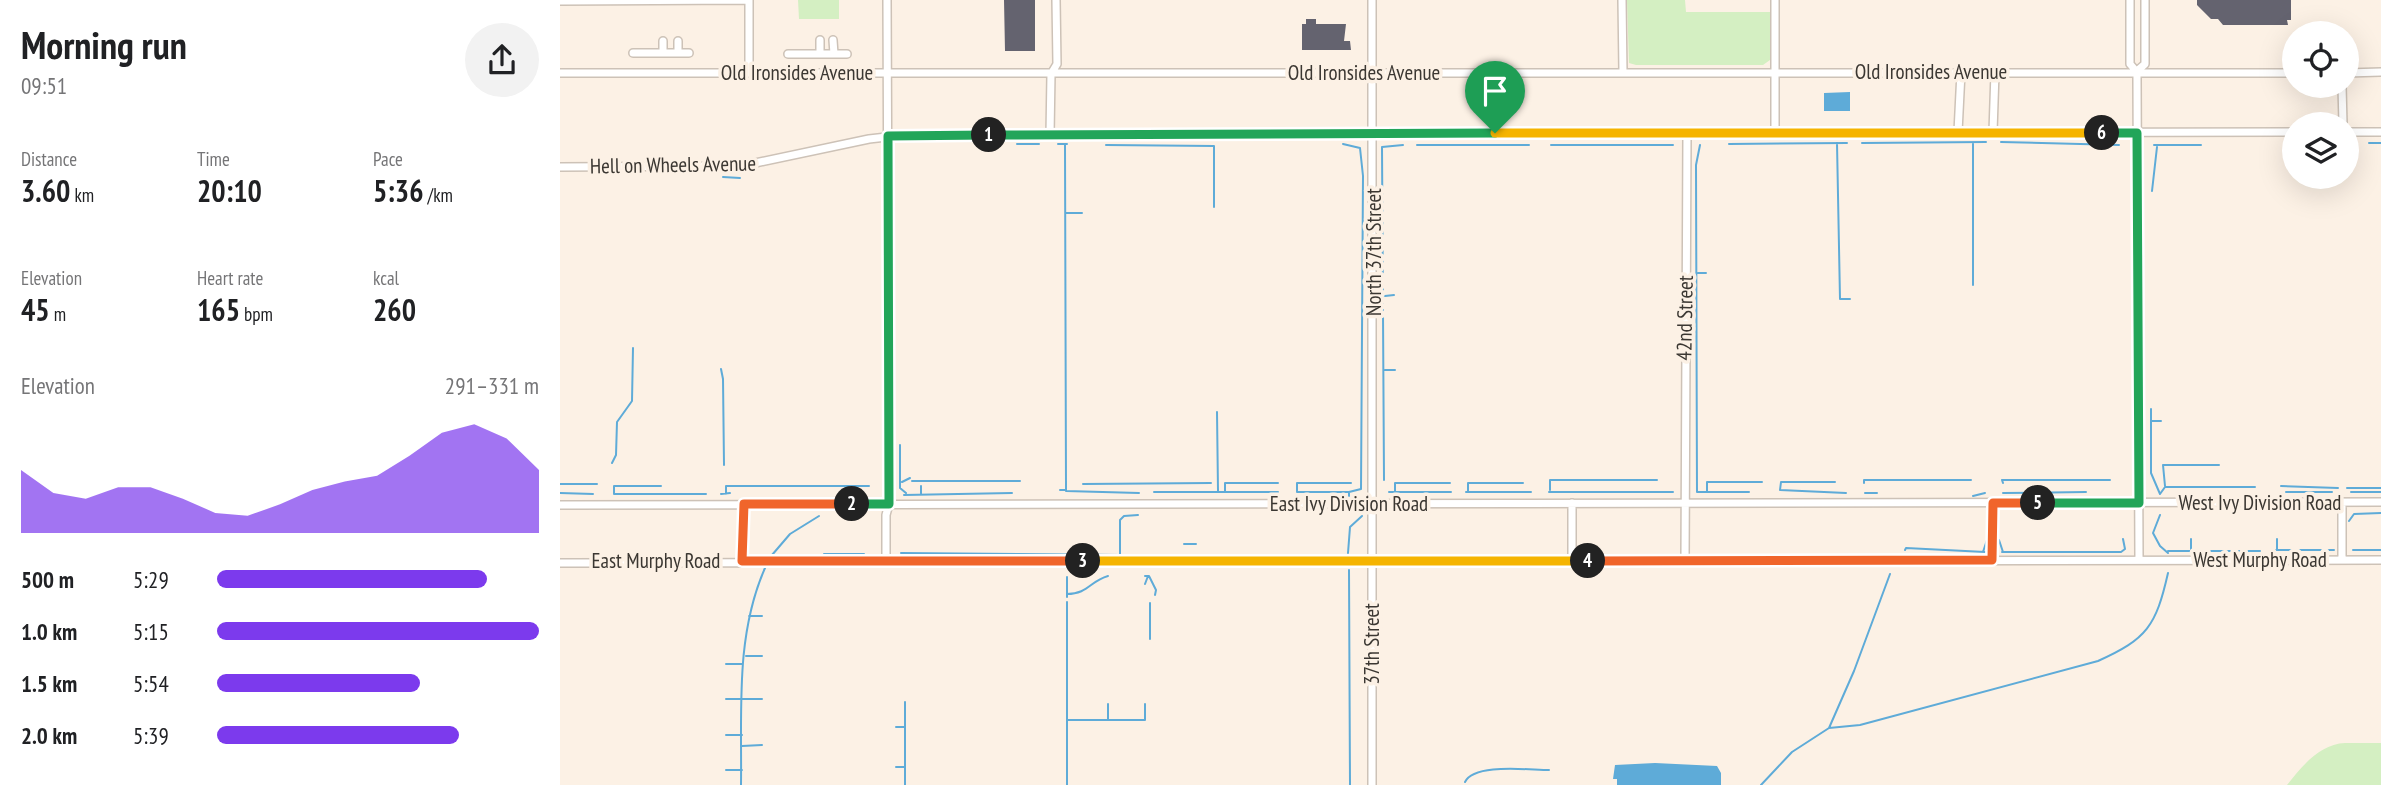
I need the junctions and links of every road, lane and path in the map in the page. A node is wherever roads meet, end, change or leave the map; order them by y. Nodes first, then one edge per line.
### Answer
1 (749, 0) edge
2 (887, 0) edge
3 (1056, 0) edge
4 (1373, 0) edge
5 (1622, 0) edge
6 (1775, 0) edge
7 (2130, 0) edge
8 (2145, 0) edge
9 (560, 1) edge
10 (820, 40) dead end
11 (833, 40) dead end
12 (663, 41) dead end
13 (678, 41) dead end
14 (633, 53) dead end
15 (663, 53) junction
16 (678, 53) junction
17 (689, 53) dead end
18 (788, 54) dead end
19 (820, 54) junction
20 (834, 54) junction
21 (847, 54) dead end
22 (1495, 72) junction
23 (1623, 72) junction
24 (1775, 72) junction
25 (1961, 72) junction
26 (1996, 72) junction
27 (2137, 72) junction
28 (2381, 72) edge
29 (749, 73) junction
30 (888, 73) junction
31 (1373, 73) junction
32 (2282, 73) edge
33 (2359, 73) edge
34 (560, 74) edge
35 (1051, 74) junction
36 (1374, 132) junction
37 (1687, 132) junction
38 (1775, 132) junction
39 (1958, 132) junction
40 (1993, 132) junction
41 (2282, 132) edge
42 (2359, 132) edge
43 (2381, 132) edge
44 (1495, 133) junction
45 (2137, 133) junction
46 (1050, 135) junction
47 (888, 136) junction
48 (560, 167) edge
49 (2342, 502) junction
50 (2381, 502) edge
51 (1372, 503) junction
52 (1572, 503) junction
53 (1685, 503) junction
54 (1993, 503) junction
55 (2139, 503) junction
56 (744, 504) junction
57 (889, 504) junction
58 (560, 505) edge
59 (1992, 560) junction
60 (2139, 560) junction
61 (2342, 560) junction
62 (2381, 560) edge
63 (742, 561) junction
64 (1372, 561) junction
65 (1572, 561) junction
66 (1685, 561) junction
67 (886, 562) junction
68 (560, 563) edge
69 (1372, 785) edge

1 - 9 street
1 - 29 street
2 - 30 street
3 - 35 street
4 - 31 street, North 37th Street
5 - 23 street
6 - 24 street
7 - 27 street
8 - 27 street
10 - 19 street
11 - 20 street
12 - 15 street
13 - 16 street
14 - 15 street
15 - 16 street
16 - 17 street
18 - 19 street
19 - 20 street
20 - 21 street
22 - 23 street, Old Ironsides Avenue
22 - 31 street, Old Ironsides Avenue
22 - 44 street
23 - 24 street, Old Ironsides Avenue
24 - 25 street, Old Ironsides Avenue
24 - 38 street
25 - 26 street, Old Ironsides Avenue
25 - 39 street
26 - 27 street, Old Ironsides Avenue
26 - 40 street
27 - 32 street, Old Ironsides Avenue
27 - 45 street
28 - 33 street
29 - 30 street, Old Ironsides Avenue
29 - 34 street, Old Ironsides Avenue
30 - 35 street, Old Ironsides Avenue
30 - 47 street
31 - 35 street, Old Ironsides Avenue
31 - 36 street, North 37th Street
35 - 46 street
36 - 44 street, Hell on Wheels Avenue
36 - 46 street, Hell on Wheels Avenue
36 - 51 street, North 37th Street
37 - 38 street, Hell on Wheels Avenue
37 - 44 street, Hell on Wheels Avenue
37 - 53 street, 42nd Street
38 - 39 street, Hell on Wheels Avenue
39 - 40 street, Hell on Wheels Avenue
40 - 45 street, Hell on Wheels Avenue
41 - 45 street, Hell on Wheels Avenue
42 - 43 street
45 - 55 street
46 - 47 street, Hell on Wheels Avenue
47 - 48 street, Hell on Wheels Avenue
47 - 57 street
49 - 50 street, West Ivy Division Road
49 - 55 street, West Ivy Division Road
49 - 61 street
51 - 52 street, East Ivy Division Road
51 - 57 street, East Ivy Division Road
51 - 64 street, 37th Street
52 - 53 street, East Ivy Division Road
52 - 65 street
53 - 54 street, East Ivy Division Road
53 - 66 street, 42nd Street
54 - 55 street, East Ivy Division Road
54 - 59 street
55 - 60 street
56 - 57 street, East Ivy Division Road
56 - 58 street, East Ivy Division Road
56 - 63 street
57 - 67 street
59 - 60 street, East Murphy Road
59 - 66 street, East Murphy Road
60 - 61 street, West Murphy Road
61 - 62 street, West Murphy Road
63 - 67 street, East Murphy Road
63 - 68 street, East Murphy Road
64 - 65 street, East Murphy Road
64 - 67 street, East Murphy Road
64 - 69 street, 37th Street
65 - 66 street, East Murphy Road

